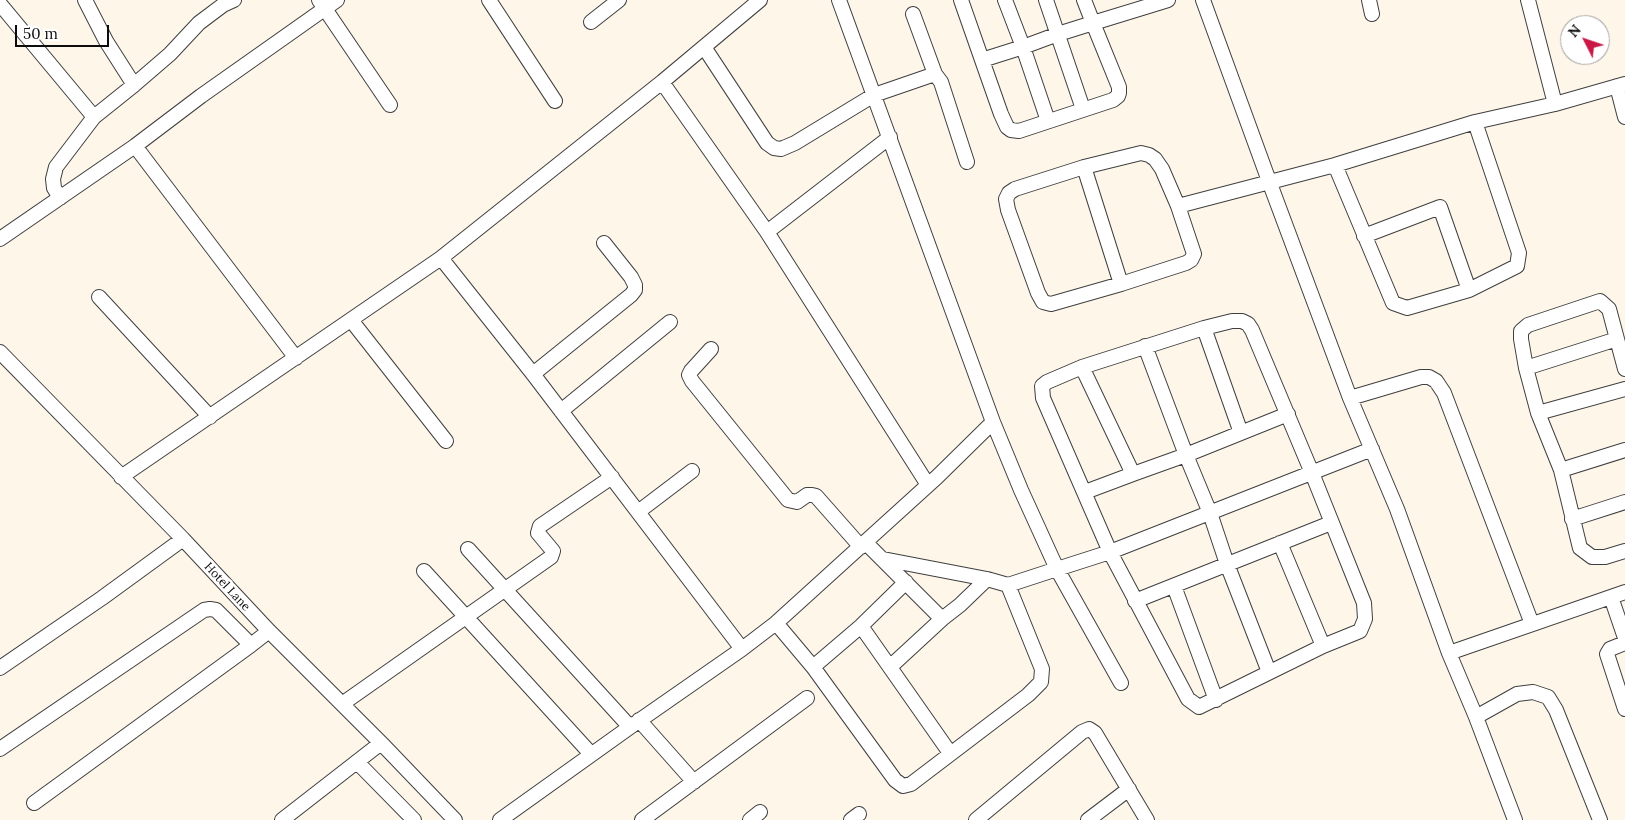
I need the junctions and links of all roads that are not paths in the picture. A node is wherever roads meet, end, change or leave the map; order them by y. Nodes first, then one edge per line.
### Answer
1 (86, 0) edge
2 (234, 0) edge
3 (488, 0) edge
4 (619, 0) edge
5 (760, 0) edge
6 (839, 0) edge
7 (961, 0) edge
8 (1005, 0) edge
9 (1046, 0) edge
10 (1084, 0) edge
11 (1168, 0) edge
12 (1203, 0) edge
13 (1528, 0) edge
14 (330, 2) edge
15 (0, 4) edge
16 (913, 14) dead end
17 (590, 22) dead end
18 (1093, 23) junction
19 (1058, 34) junction
20 (704, 47) junction
21 (1023, 47) junction
22 (982, 60) junction
23 (935, 74) junction
24 (662, 82) junction
25 (134, 85) junction
26 (1621, 85) edge
27 (874, 95) junction
28 (555, 101) dead end
29 (1555, 104) junction
30 (390, 106) dead end
31 (1083, 109) junction
32 (94, 117) junction
33 (1625, 117) edge
34 (1048, 121) junction
35 (1475, 122) junction
36 (890, 137) junction
37 (135, 146) junction
38 (967, 162) dead end
39 (1335, 165) junction
40 (1084, 168) junction
41 (1268, 181) junction
42 (60, 198) junction
43 (1178, 206) junction
44 (767, 232) junction
45 (1364, 236) junction
46 (0, 239) edge
47 (604, 243) dead end
48 (441, 258) junction
49 (1121, 284) junction
50 (1469, 290) junction
51 (99, 297) dead end
52 (351, 320) junction
53 (670, 322) dead end
54 (1204, 328) junction
55 (1617, 339) junction
56 (1145, 346) junction
57 (711, 349) dead end
58 (0, 352) edge
59 (296, 358) junction
60 (1082, 367) junction
61 (1526, 368) junction
62 (1625, 369) edge
63 (534, 374) junction
64 (1625, 389) edge
65 (1350, 398) junction
66 (561, 411) junction
67 (1538, 413) junction
68 (1288, 414) junction
69 (210, 417) junction
70 (992, 422) junction
71 (1241, 433) junction
72 (446, 441) dead end
73 (1372, 449) junction
74 (1625, 450) edge
75 (1186, 455) junction
76 (1561, 470) junction
77 (692, 471) dead end
78 (1312, 473) junction
79 (1133, 474) junction
80 (121, 477) junction
81 (612, 477) junction
82 (928, 485) junction
83 (1085, 492) junction
84 (1625, 502) edge
85 (638, 512) junction
86 (1210, 513) junction
87 (1572, 519) junction
88 (1331, 523) junction
89 (1280, 543) junction
90 (863, 545) junction
91 (173, 546) junction
92 (468, 549) dead end
93 (1110, 552) junction
94 (1624, 553) edge
95 (883, 559) junction
96 (1227, 564) junction
97 (1057, 569) junction
98 (424, 572) dead end
99 (986, 579) junction
100 (906, 582) junction
101 (1008, 585) junction
102 (1174, 586) junction
103 (504, 590) junction
104 (1625, 592) edge
105 (1611, 597) junction
106 (1135, 601) junction
107 (466, 618) junction
108 (942, 619) junction
109 (776, 623) junction
110 (1532, 624) junction
111 (861, 626) junction
112 (260, 638) junction
113 (1625, 638) edge
114 (1625, 643) edge
115 (1323, 646) junction
116 (742, 650) junction
117 (1449, 653) junction
118 (813, 667) junction
119 (890, 667) junction
120 (0, 668) edge
121 (1269, 672) junction
122 (1121, 682) dead end
123 (807, 698) dead end
124 (1216, 700) junction
125 (342, 704) junction
126 (1625, 709) edge
127 (1476, 717) junction
128 (635, 723) junction
129 (0, 749) edge
130 (369, 752) junction
131 (950, 753) junction
132 (591, 754) junction
133 (694, 782) junction
134 (1129, 789) junction
135 (34, 803) dead end
136 (282, 820) edge
137 (414, 820) edge
138 (455, 820) edge
139 (500, 820) edge
140 (642, 820) edge
141 (976, 820) edge
142 (1088, 820) edge
143 (1148, 820) edge
144 (1515, 820) edge
145 (1600, 820) edge

1 - 25 street
2 - 25 street
3 - 28 street
4 - 17 street
5 - 20 street
6 - 27 street
7 - 22 street
8 - 21 street
9 - 19 street
10 - 18 street
11 - 18 street
12 - 41 street
13 - 29 street
14 - 30 street
14 - 37 street
15 - 32 street
16 - 23 street
18 - 19 street
18 - 31 street
19 - 21 street
19 - 31 street
20 - 24 street
20 - 27 street
21 - 22 street
21 - 34 street
22 - 34 street
23 - 27 street
23 - 38 street
24 - 44 street
24 - 48 street
25 - 32 street
26 - 29 street
26 - 33 street
27 - 36 street
29 - 35 street
31 - 34 street
32 - 42 street
35 - 39 street
35 - 50 street
36 - 44 street
36 - 70 street
37 - 42 street
37 - 59 street
39 - 41 street
39 - 45 street
40 - 43 street
40 - 49 street
40 - 49 street
41 - 43 street
41 - 65 street
42 - 46 street
43 - 49 street
44 - 82 street
45 - 50 street
45 - 50 street
47 - 63 street
48 - 52 street
48 - 63 street
51 - 69 street
52 - 59 street
52 - 72 street
53 - 66 street
54 - 56 street
54 - 68 street
54 - 71 street
55 - 61 street
55 - 61 street
55 - 62 street
56 - 60 street
56 - 75 street
57 - 90 street
58 - 80 street, Hotel Lane
59 - 69 street
60 - 79 street
60 - 83 street
61 - 67 street
63 - 66 street
64 - 67 street
65 - 73 street
65 - 110 street
66 - 81 street
67 - 76 street
68 - 71 street
68 - 78 street
69 - 80 street
70 - 82 street
70 - 97 street
71 - 75 street
73 - 78 street
73 - 117 street
74 - 76 street
75 - 79 street
75 - 86 street
76 - 87 street
77 - 85 street
78 - 86 street
78 - 88 street
79 - 83 street
80 - 91 street, Hotel Lane
81 - 85 street
81 - 103 street
82 - 90 street
83 - 93 street
84 - 87 street
85 - 116 street
86 - 93 street
86 - 96 street
87 - 94 street
88 - 89 street
88 - 115 street
89 - 96 street
89 - 115 street
90 - 95 street
90 - 109 street
91 - 112 street, Hotel Lane
91 - 120 street
92 - 103 street
93 - 97 street
93 - 106 street
95 - 99 street
95 - 100 street
96 - 102 street
96 - 121 street
97 - 101 street
97 - 122 street
98 - 107 street
99 - 101 street
99 - 108 street
100 - 108 street
100 - 111 street
101 - 131 street
102 - 106 street
102 - 124 street
103 - 107 street
103 - 128 street
104 - 105 street
105 - 110 street
105 - 113 street
106 - 124 street
107 - 125 street
107 - 132 street
108 - 119 street
109 - 116 street
109 - 118 street
110 - 117 street
111 - 118 street
111 - 119 street
112 - 125 street, Hotel Lane
112 - 129 street
112 - 135 street
114 - 126 street
115 - 121 street
116 - 128 street
117 - 127 street
118 - 131 street
119 - 131 street
121 - 124 street
123 - 133 street
125 - 130 street, Hotel Lane
127 - 144 street
127 - 145 street
128 - 132 street
128 - 133 street
130 - 136 street
130 - 137 street
130 - 138 street, Hotel Lane
132 - 139 street
133 - 140 street
134 - 141 street
134 - 142 street
134 - 143 street

